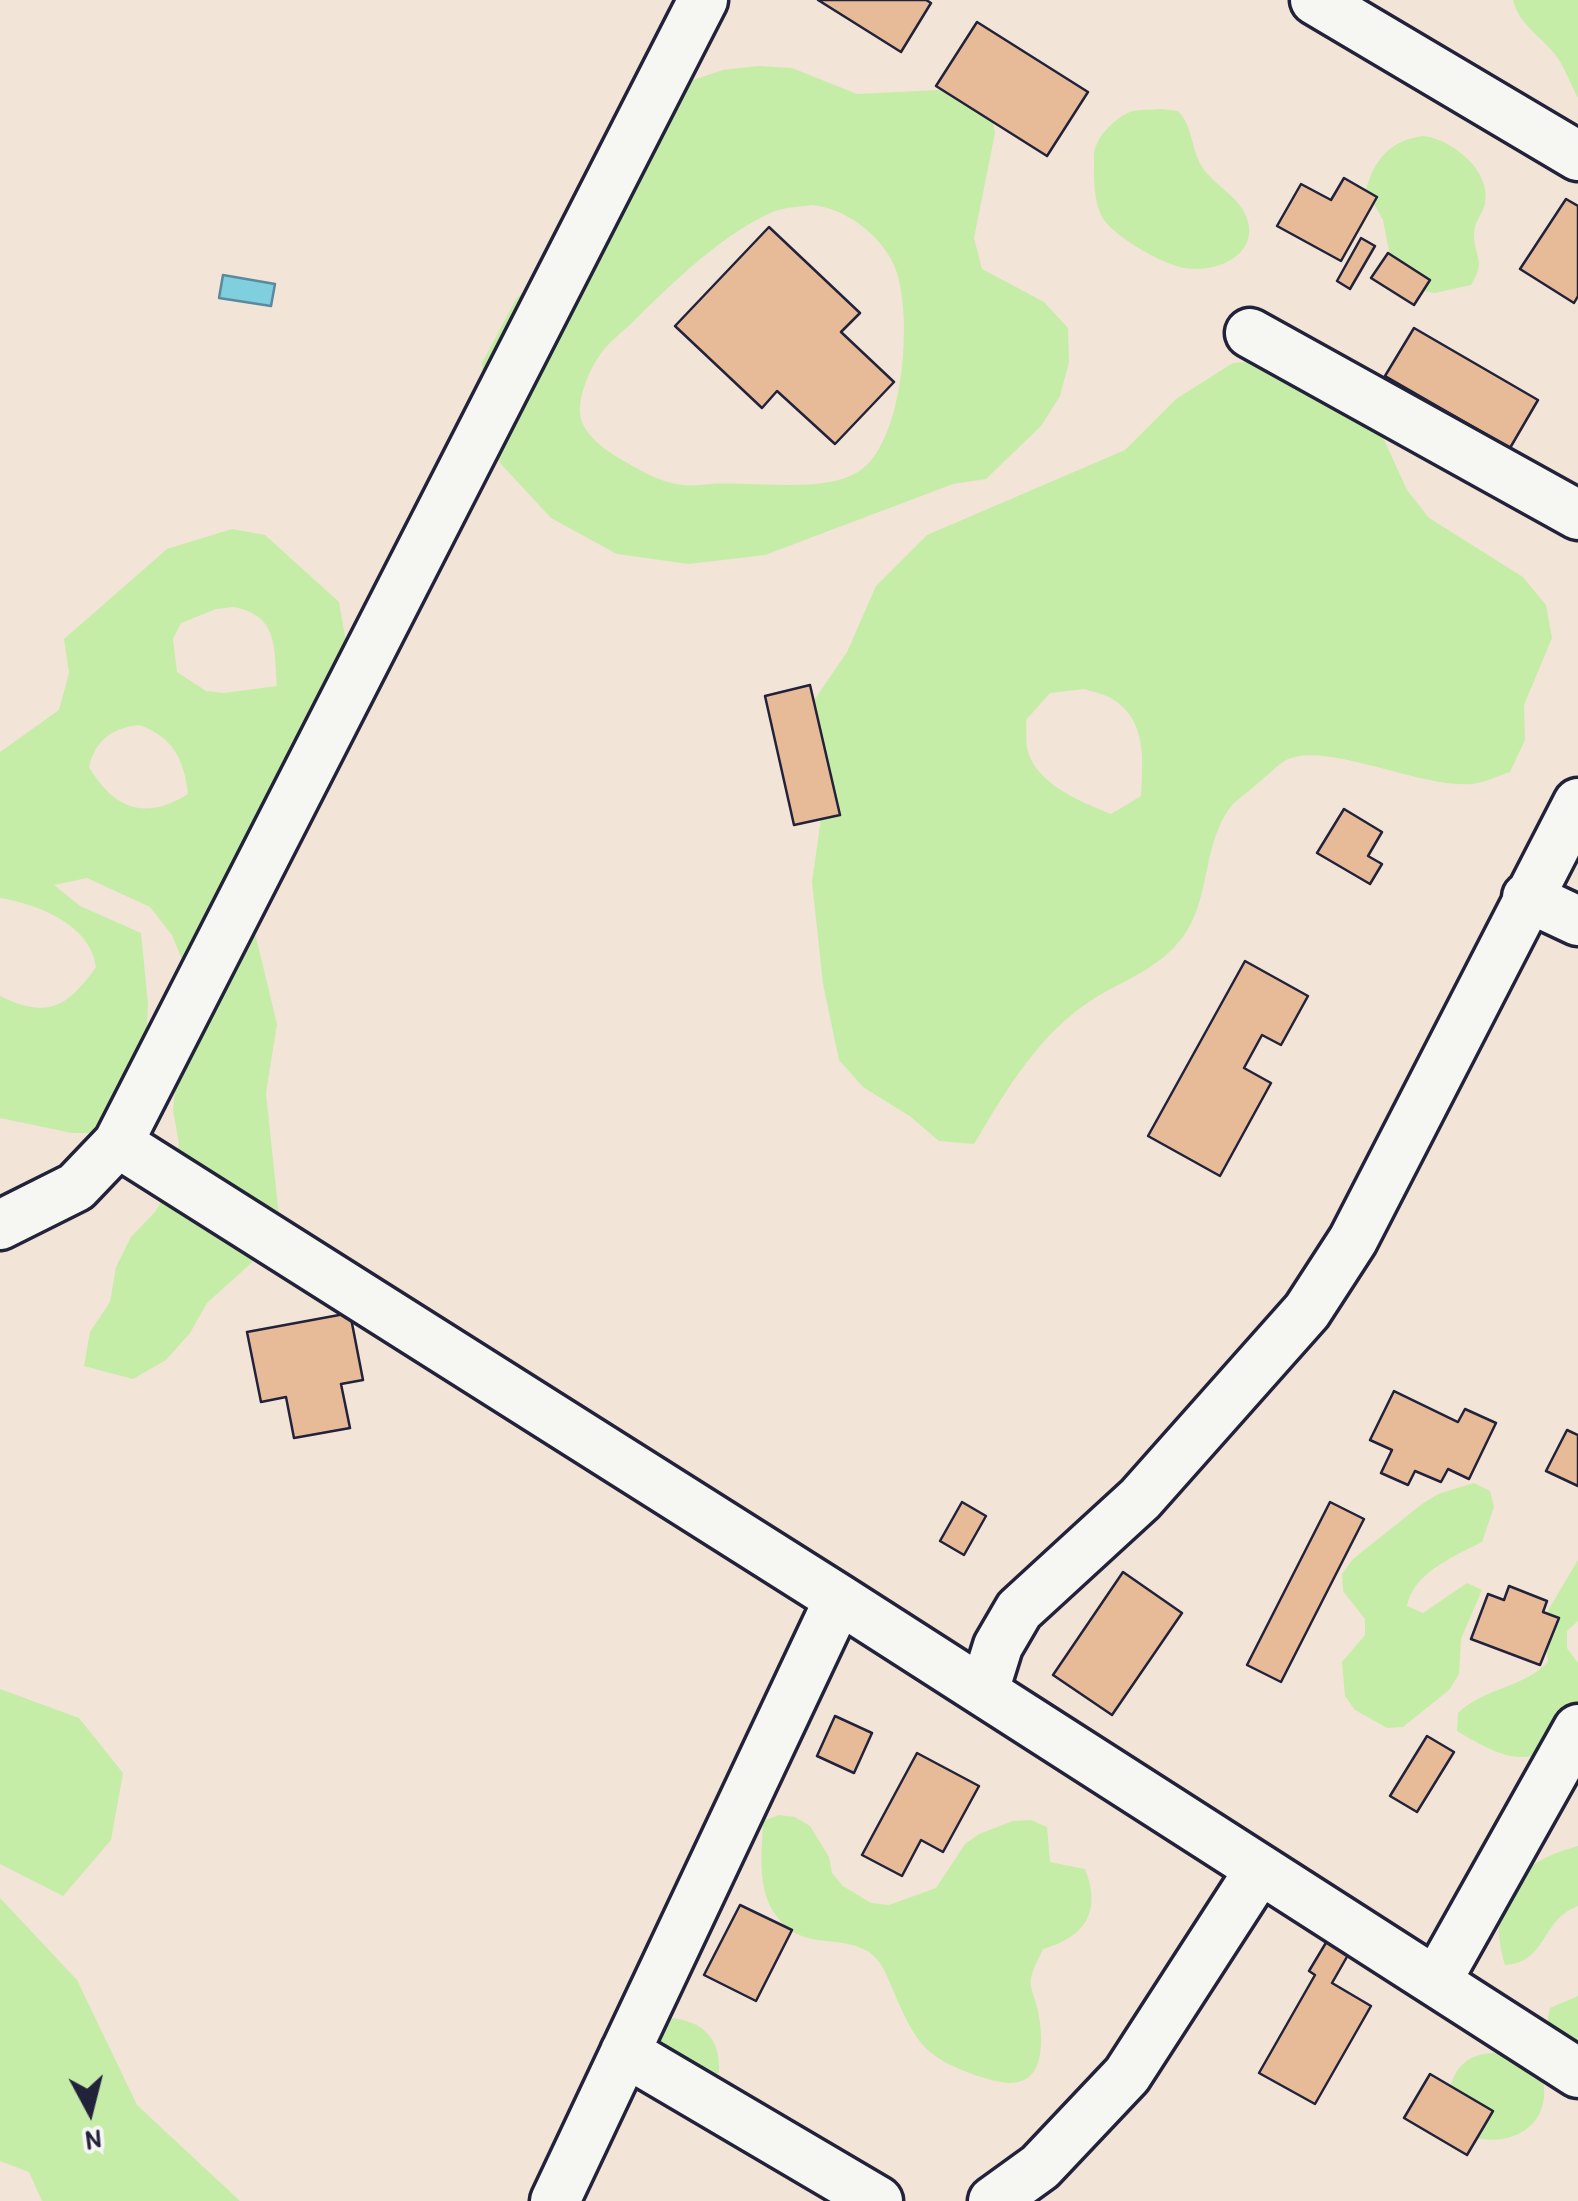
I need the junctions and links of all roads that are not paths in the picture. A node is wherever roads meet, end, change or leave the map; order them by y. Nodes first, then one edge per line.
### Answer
1 (703, 0) edge
2 (1315, 0) edge
3 (1578, 156) edge
4 (1250, 333) dead end
5 (1578, 515) edge
6 (1578, 803) edge
7 (1527, 897) junction
8 (1578, 921) edge
9 (118, 1143) junction
10 (0, 1225) edge
11 (839, 1599) junction
12 (984, 1692) junction
13 (1578, 1729) edge
14 (1260, 1869) junction
15 (1436, 1982) junction
16 (625, 2052) junction
17 (1578, 2073) edge
18 (555, 2201) edge
19 (878, 2201) edge
20 (993, 2201) edge

1 - 9 street
2 - 3 street
4 - 5 street
6 - 7 street
7 - 8 street
7 - 12 street
9 - 10 street
9 - 11 street
11 - 12 street
11 - 16 street
12 - 14 street
13 - 15 street
14 - 15 street
14 - 20 street
15 - 17 street
16 - 18 street
16 - 19 street

